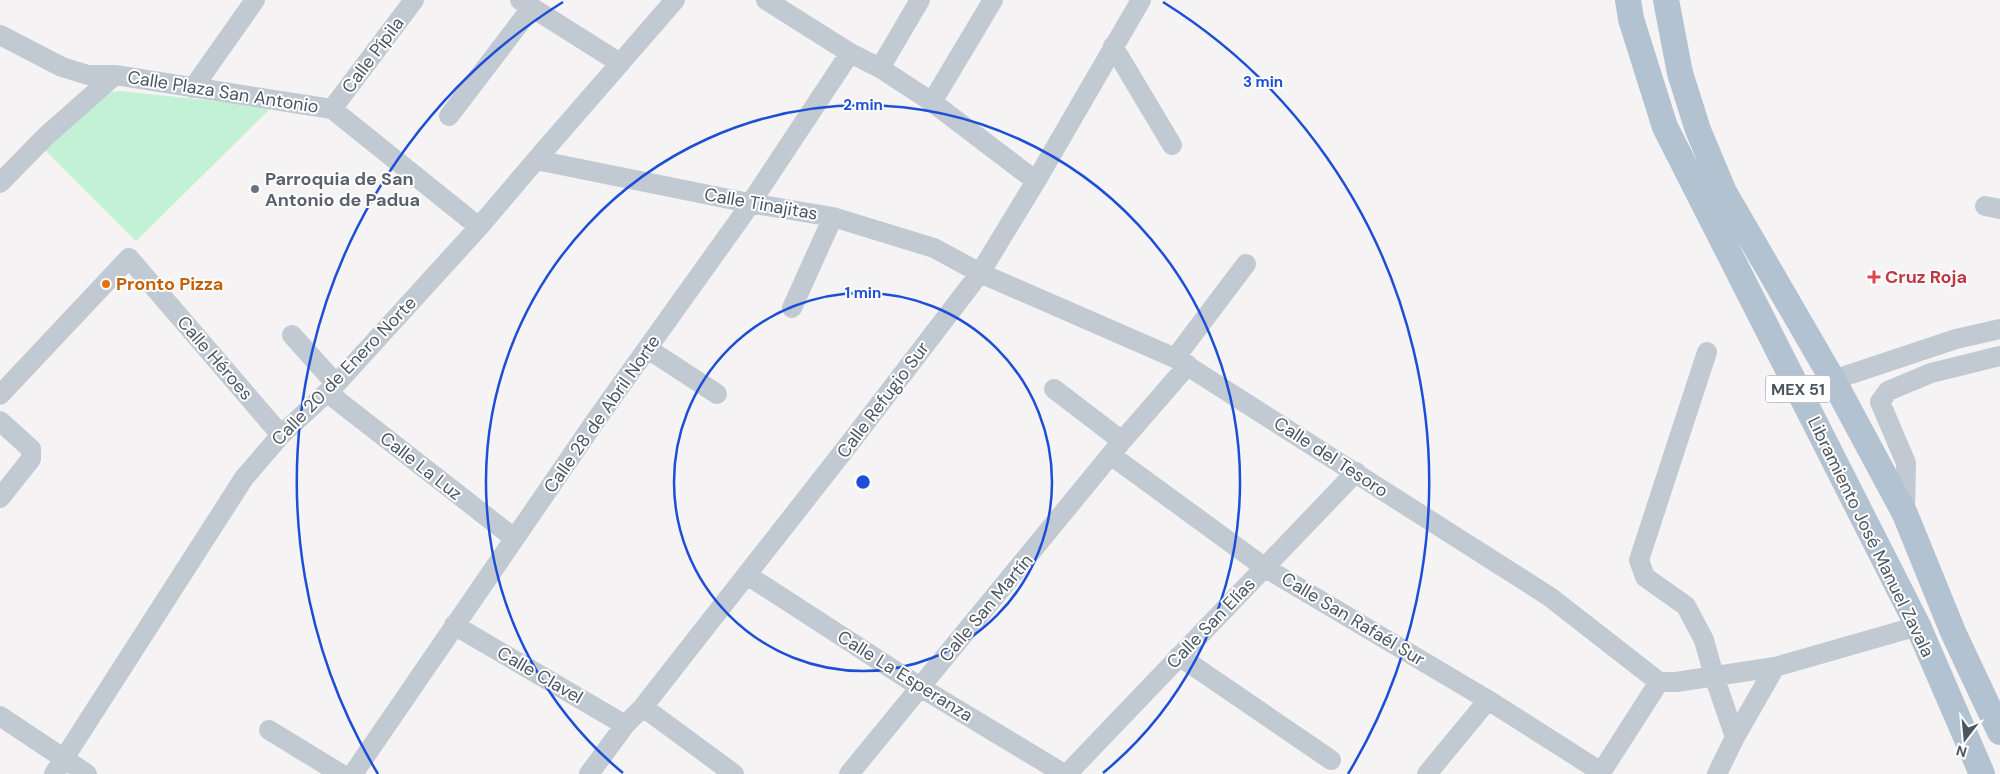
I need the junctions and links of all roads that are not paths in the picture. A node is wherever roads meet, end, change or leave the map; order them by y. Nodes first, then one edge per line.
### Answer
1 (255, 0) edge
2 (414, 0) edge
3 (675, 0) edge
4 (766, 0) edge
5 (920, 0) edge
6 (993, 0) edge
7 (1141, 0) edge
8 (1628, 0) edge
9 (1666, 0) edge
10 (526, 4) edge
11 (0, 35) edge
12 (1113, 46) junction
13 (850, 53) junction
14 (620, 63) junction
15 (880, 68) junction
16 (115, 75) junction
17 (193, 88) junction
18 (932, 102) junction
19 (332, 109) junction
20 (449, 116) dead end
21 (1172, 145) dead end
22 (536, 160) junction
23 (1036, 181) junction
24 (0, 183) edge
25 (749, 203) junction
26 (834, 217) junction
27 (479, 227) junction
28 (1246, 264) dead end
29 (980, 273) junction
30 (792, 308) dead end
31 (2000, 329) edge
32 (292, 335) dead end
33 (648, 349) junction
34 (1707, 352) dead end
35 (2000, 356) edge
36 (1182, 362) junction
37 (1832, 380) junction
38 (332, 388) junction
39 (1054, 389) dead end
40 (717, 394) dead end
41 (0, 395) edge
42 (0, 421) edge
43 (281, 435) junction
44 (1117, 449) junction
45 (1356, 472) junction
46 (0, 498) edge
47 (1905, 514) junction
48 (514, 538) junction
49 (1264, 567) junction
50 (747, 575) junction
51 (454, 625) junction
52 (1918, 626) junction
53 (1179, 656) junction
54 (1775, 667) junction
55 (1714, 676) junction
56 (1668, 682) junction
57 (920, 687) junction
58 (1488, 700) junction
59 (643, 706) junction
60 (0, 716) edge
61 (625, 725) junction
62 (269, 730) dead end
63 (2000, 732) edge
64 (1735, 737) junction
65 (1331, 760) dead end
66 (59, 767) edge
67 (1604, 771) edge
68 (88, 774) edge
69 (341, 774) edge
70 (353, 774) edge
71 (589, 774) edge
72 (734, 774) edge
73 (850, 774) edge
74 (1066, 774) edge
75 (1427, 774) edge
76 (1718, 774) edge
77 (1982, 774) edge

1 - 17 street
2 - 19 street, Calle Pípila
3 - 14 street, Calle 20 de Enero Norte
4 - 13 street
5 - 15 street
6 - 18 street
7 - 12 street, Calle Refugio Sur
8 - 52 main road, Libramiento José Manuel Zavala / MEX 51
9 - 37 main road, Libramiento José Manuel Zavala / MEX 51
10 - 14 street
10 - 20 street
11 - 16 street, Calle Plaza San Antonio
12 - 21 street
12 - 23 street, Calle Refugio Sur
13 - 15 street
13 - 25 street, Calle 28 de Abril Norte
14 - 22 street, Calle 20 de Enero Norte
15 - 18 street
16 - 17 street, Calle Plaza San Antonio
16 - 24 street
17 - 19 street, Calle Plaza San Antonio
18 - 23 street
19 - 27 street
22 - 25 street, Calle Tinajitas
22 - 27 street, Calle 20 de Enero Norte
23 - 29 street, Calle Refugio Sur
25 - 26 street, Calle Tinajitas
25 - 33 street, Calle 28 de Abril Norte
26 - 29 street, Calle Tinajitas
26 - 30 street
27 - 38 street, Calle 20 de Enero Norte
28 - 36 street, Calle San Martín
29 - 36 street, Calle del Tesoro
29 - 50 street, Calle Refugio Sur
31 - 37 street
32 - 38 street, Calle La Luz
33 - 40 street
33 - 48 street, Calle 28 de Abril Norte
34 - 55 street
35 - 47 street
36 - 44 street, Calle San Martín
36 - 45 street, Calle del Tesoro
37 - 47 main road, Libramiento José Manuel Zavala / MEX 51
38 - 43 street, Calle 20 de Enero Norte
38 - 48 street, Calle La Luz
39 - 44 street
41 - 43 street, Calle Héroes
42 - 46 street
43 - 66 street, Calle 20 de Enero Norte
44 - 49 street, Calle San Rafaél Sur
44 - 57 street, Calle San Martín
45 - 49 street, Calle San Elías
45 - 56 street, Calle del Tesoro
47 - 63 main road, Libramiento José Manuel Zavala / MEX 51
48 - 51 street, Calle 28 de Abril Norte
49 - 53 street, Calle San Elías
49 - 58 street, Calle San Rafaél Sur
50 - 57 street, Calle La Esperanza
50 - 59 street, Calle Refugio Sur
51 - 61 street, Calle Clavel
51 - 70 street, Calle 28 de Abril Norte
52 - 54 street
52 - 77 main road, Libramiento José Manuel Zavala / MEX 51
53 - 65 street
53 - 74 street, Calle San Elías
54 - 55 street
54 - 64 street
55 - 56 street
55 - 64 street
56 - 67 street
57 - 73 street, Calle San Martín
57 - 74 street, Calle La Esperanza
58 - 67 street, Calle San Rafaél Sur
58 - 75 street
59 - 61 street, Calle Refugio Sur
59 - 72 street
60 - 66 street
61 - 71 street, Calle Refugio Sur
62 - 69 street
64 - 76 street
66 - 68 street

